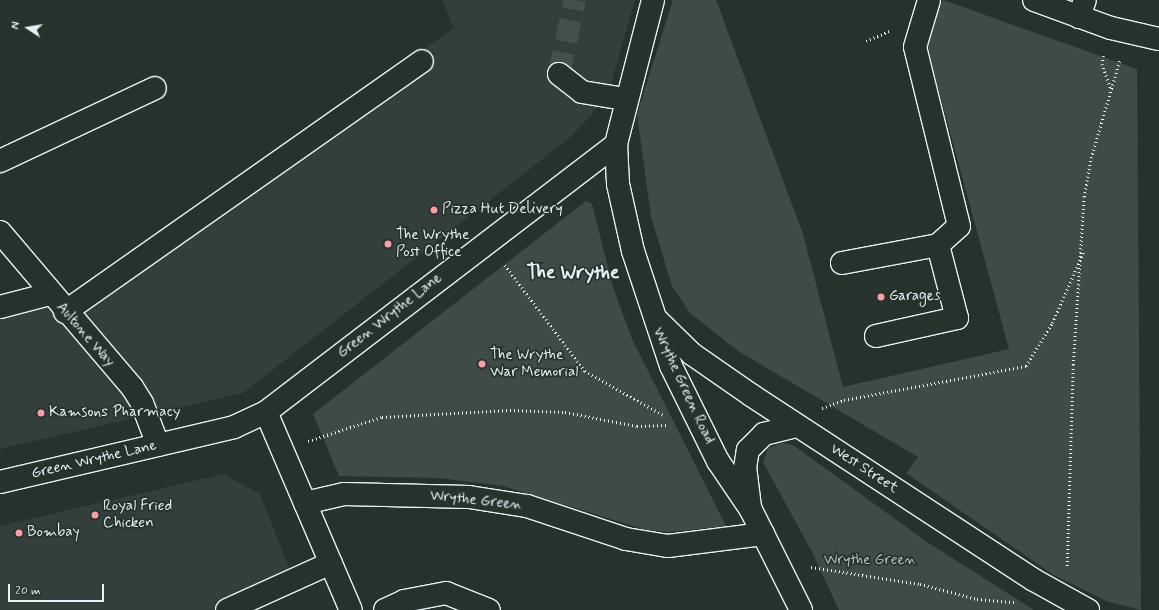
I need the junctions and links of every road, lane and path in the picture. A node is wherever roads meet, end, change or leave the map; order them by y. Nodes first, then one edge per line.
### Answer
1 (653, 0) edge
2 (929, 0) edge
3 (1034, 0) edge
4 (1082, 9) edge
5 (1159, 39) edge
6 (1105, 50) dead end
7 (1120, 56) dead end
8 (422, 61) dead end
9 (559, 74) dead end
10 (155, 88) dead end
11 (1111, 89) junction
12 (625, 99) junction
13 (616, 144) junction
14 (0, 161) edge
15 (0, 232) edge
16 (486, 240) junction
17 (938, 246) junction
18 (1083, 253) junction
19 (842, 263) dead end
20 (50, 294) junction
21 (0, 307) edge
22 (65, 312) junction
23 (651, 313) junction
24 (876, 336) dead end
25 (816, 410) dead end
26 (266, 412) junction
27 (797, 426) junction
28 (319, 436) dead end
29 (158, 445) junction
30 (0, 482) edge
31 (305, 503) junction
32 (751, 510) junction
33 (763, 534) junction
34 (331, 563) junction
35 (779, 566) junction
36 (1066, 599) junction
37 (1021, 602) dead end
38 (227, 610) edge
39 (351, 610) edge
40 (385, 610) edge
41 (489, 610) edge
42 (801, 610) edge
43 (1088, 610) edge

1 - 12 street
2 - 17 street
3 - 4 street
4 - 5 street
6 - 11 path
7 - 11 path
8 - 22 street
9 - 12 street
10 - 14 street
11 - 18 path
12 - 13 street
13 - 16 street, Green Wrythe Lane
13 - 23 street, Wrythe Green Road
15 - 20 street, Aultone Way
16 - 26 street, Green Wrythe Lane
16 - 28 path
17 - 19 street
17 - 24 street
18 - 25 path
18 - 36 path
20 - 21 street
20 - 22 street, Aultone Way
22 - 29 street, Aultone Way
23 - 27 street, West Street
23 - 32 street, Wrythe Green Road
26 - 29 street, Green Wrythe Lane
26 - 31 street
27 - 32 street
27 - 36 street, West Street
29 - 30 street, Green Wrythe Lane
31 - 33 street, Wrythe Green
31 - 34 street
32 - 33 street, Wrythe Green Road
33 - 35 street, Wrythe Green Road
34 - 38 street
34 - 39 street
35 - 37 path
35 - 42 street, Wrythe Green Road
36 - 43 street, West Street
40 - 41 street

